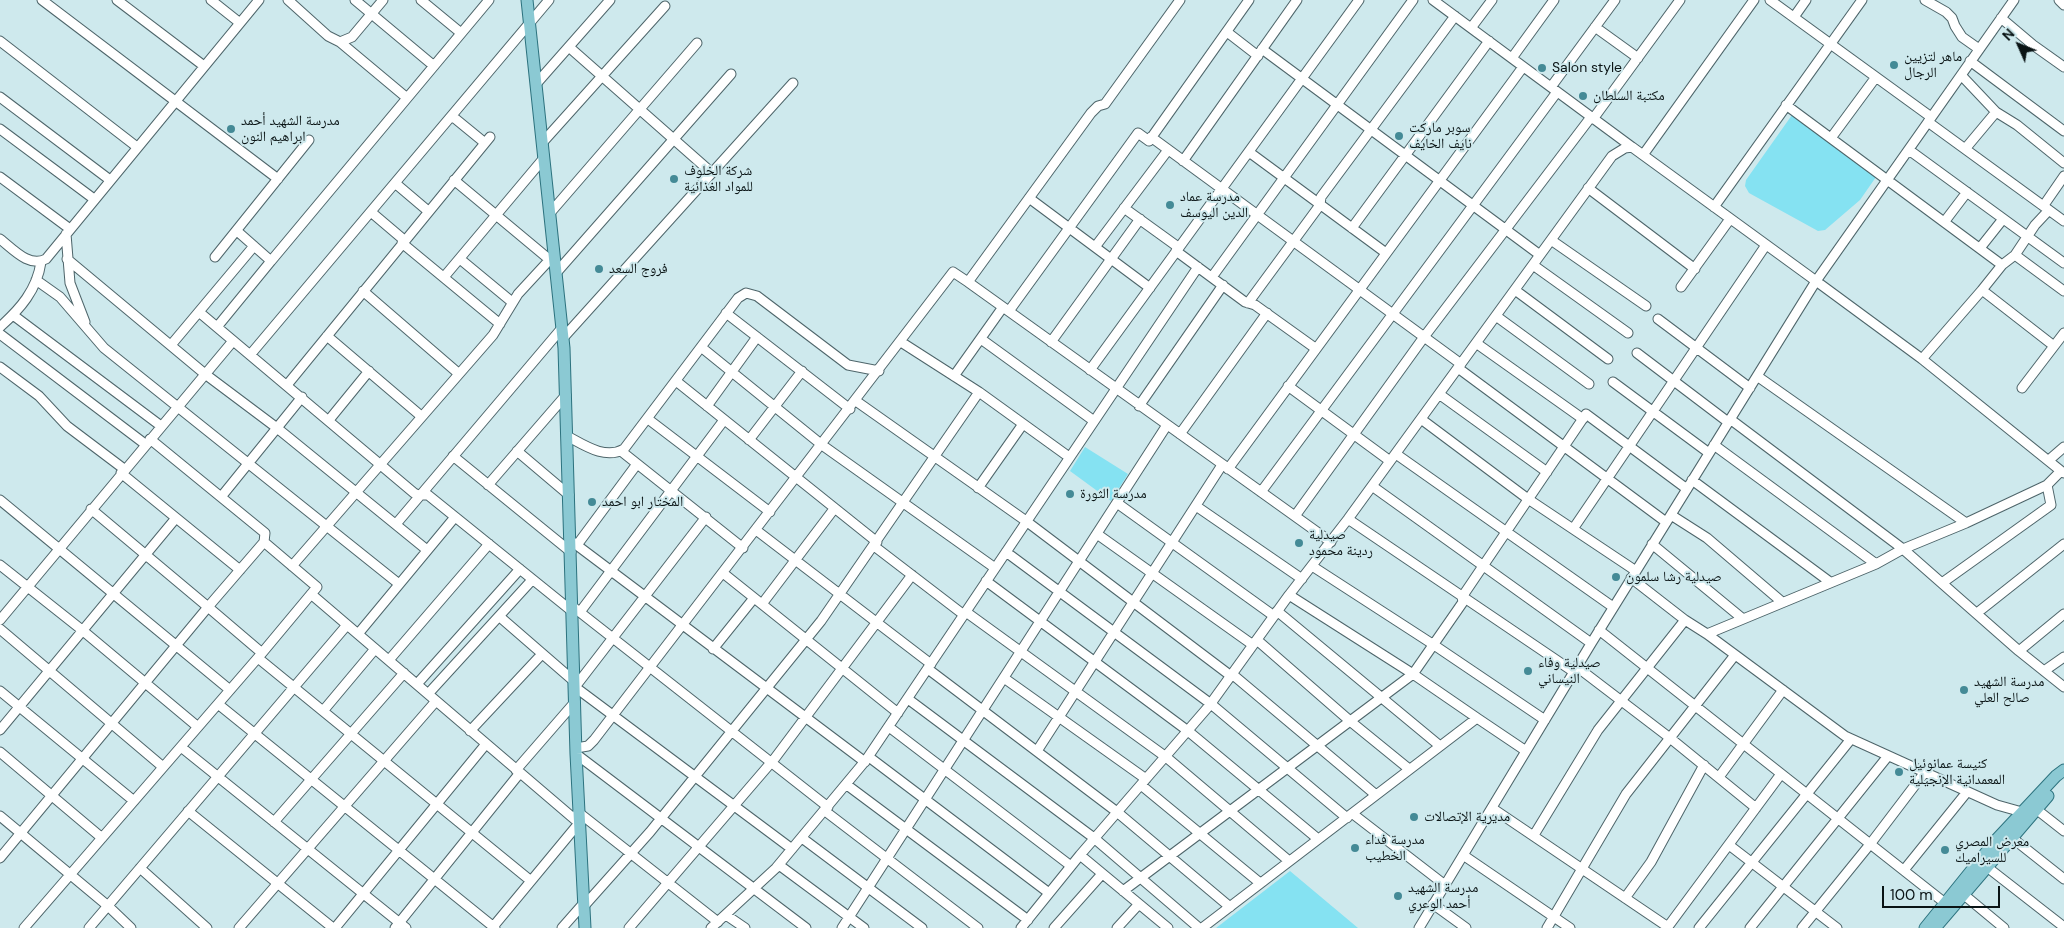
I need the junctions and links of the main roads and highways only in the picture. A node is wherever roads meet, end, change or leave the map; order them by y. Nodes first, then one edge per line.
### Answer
1 (528, 0) edge
2 (2064, 770) edge
3 (2064, 778) edge
4 (586, 928) edge
5 (1925, 928) edge
6 (1935, 928) edge

1 - 4 main road
2 - 5 main road
3 - 6 main road

